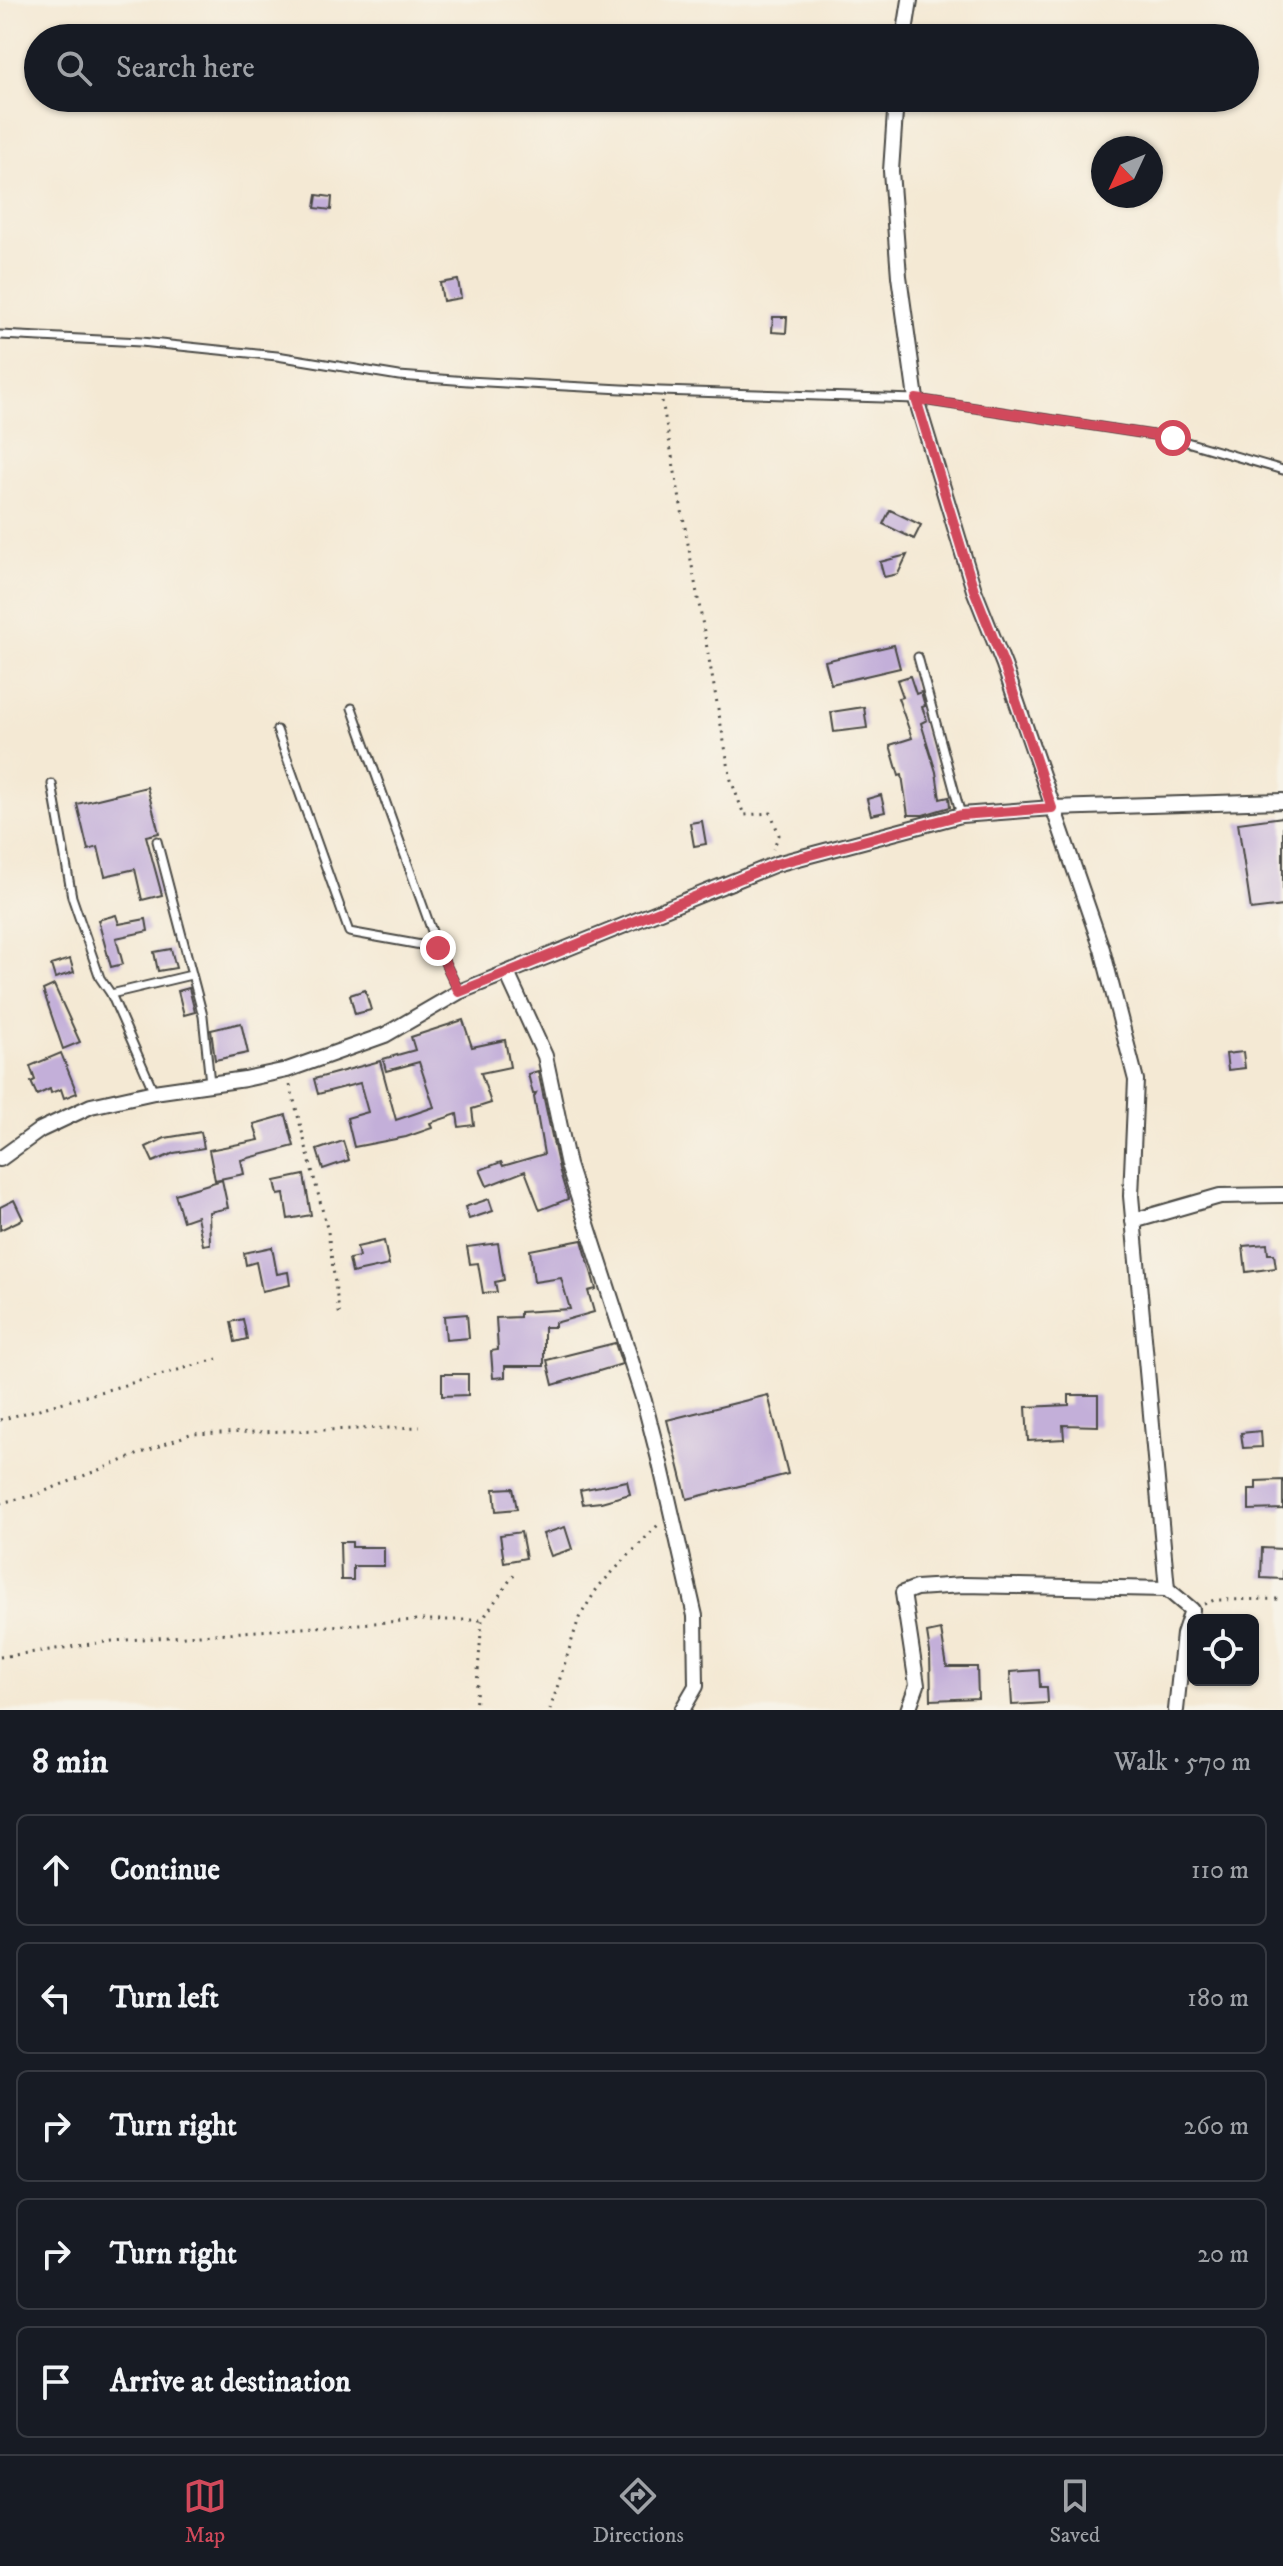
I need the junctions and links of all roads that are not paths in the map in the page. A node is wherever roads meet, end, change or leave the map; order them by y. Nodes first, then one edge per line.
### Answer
1 (910, 0) edge
2 (906, 24) edge
3 (895, 112) edge
4 (0, 335) edge
5 (916, 399) junction
6 (1283, 470) edge
7 (918, 657) dead end
8 (352, 708) dead end
9 (277, 730) dead end
10 (52, 784) dead end
11 (1283, 801) edge
12 (1052, 808) junction
13 (961, 815) junction
14 (157, 841) dead end
15 (438, 948) junction
16 (507, 973) junction
17 (191, 975) junction
18 (459, 992) junction
19 (111, 994) junction
20 (210, 1083) junction
21 (154, 1092) junction
22 (0, 1159) edge
23 (1283, 1195) edge
24 (1133, 1221) junction
25 (1167, 1589) junction
26 (682, 1710) edge
27 (908, 1710) edge
28 (1176, 1710) edge

1 - 2 street
3 - 5 street
4 - 5 lane
5 - 6 lane
5 - 12 street
7 - 13 lane
8 - 15 lane
9 - 15 lane
10 - 19 lane
11 - 12 street
12 - 13 street
12 - 24 street
13 - 16 street
14 - 17 lane
15 - 18 lane
16 - 18 street
16 - 26 street
17 - 19 lane
17 - 20 lane
18 - 20 street
19 - 21 lane
20 - 21 street
21 - 22 street
23 - 24 street
24 - 25 street
25 - 27 street
25 - 28 street

